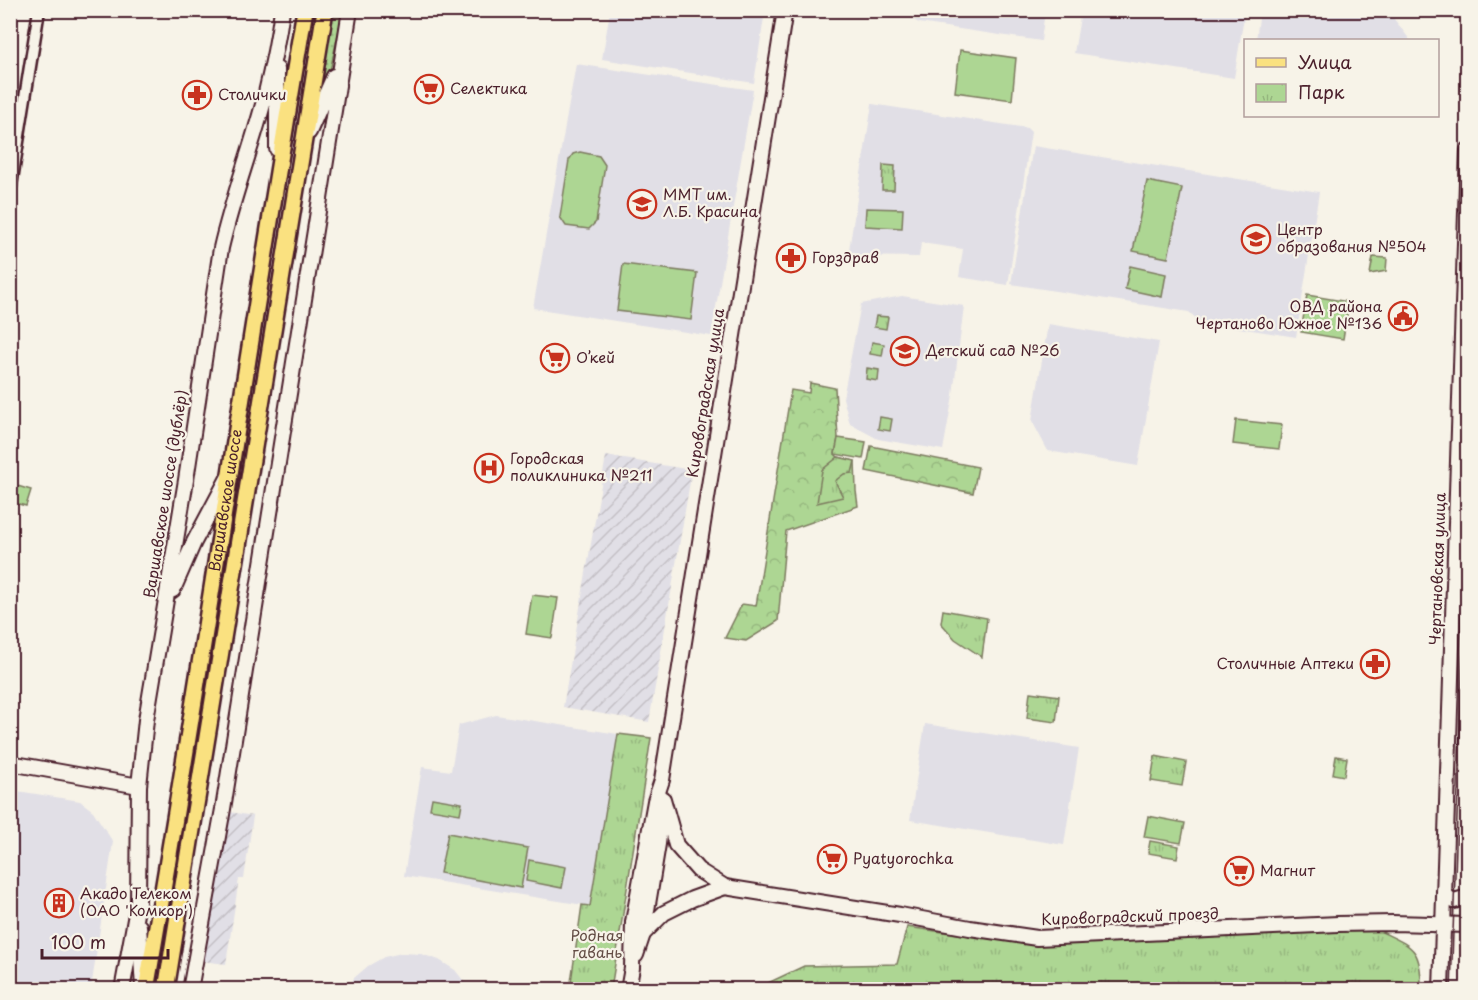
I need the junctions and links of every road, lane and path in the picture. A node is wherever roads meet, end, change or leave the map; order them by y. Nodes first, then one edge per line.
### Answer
1 (39, 10) edge
2 (282, 10) edge
3 (305, 10) edge
4 (325, 10) edge
5 (350, 10) edge
6 (785, 10) edge
7 (277, 46) junction
8 (343, 51) junction
9 (304, 143) junction
10 (1467, 150) edge
11 (277, 171) junction
12 (10, 192) edge
13 (229, 475) junction
14 (165, 608) junction
15 (10, 763) edge
16 (662, 780) junction
17 (139, 786) junction
18 (663, 799) junction
19 (653, 844) junction
20 (676, 845) junction
21 (698, 870) junction
22 (725, 887) junction
23 (638, 891) junction
24 (1444, 891) junction
25 (1467, 897) edge
26 (692, 899) junction
27 (138, 903) junction
28 (647, 905) junction
29 (664, 914) junction
30 (1443, 925) junction
31 (1467, 926) edge
32 (643, 934) junction
33 (632, 968) junction
34 (122, 990) edge
35 (144, 990) edge
36 (166, 990) edge
37 (190, 990) edge
38 (628, 990) edge
39 (1441, 990) edge

1 - 12 street
2 - 7 main road, Варшавское шоссе (дублёр)
3 - 11 main road, Варшавское шоссе
4 - 9 main road, Варшавское шоссе
5 - 8 main road
6 - 16 main road, Кировоградская улица
7 - 11 main road
7 - 14 main road, Варшавское шоссе (дублёр)
8 - 9 main road
8 - 37 main road
9 - 36 main road, Варшавское шоссе
10 - 24 main road, Чертановская улица
11 - 13 main road, Варшавское шоссе
13 - 14 main road
13 - 35 main road, Варшавское шоссе
14 - 17 main road, Варшавское шоссе (дублёр)
15 - 17 main road
16 - 18 main road, Кировоградская улица
16 - 19 main road, Кировоградская улица
17 - 27 main road, Варшавское шоссе (дублёр)
18 - 19 main road, Кировоградская улица
18 - 20 main road
19 - 20 main road
19 - 23 main road, Кировоградская улица
19 - 28 main road, Кировоградская улица
20 - 21 main road
21 - 22 main road
21 - 26 main road
22 - 26 main road
22 - 30 main road, Кировоградский проезд
23 - 28 main road
23 - 33 main road, Кировоградская улица
24 - 25 main road
24 - 30 main road, Чертановская улица
26 - 29 main road
27 - 34 main road, Варшавское шоссе (дублёр)
27 - 35 main road
28 - 29 main road
28 - 32 main road, Кировоградская улица
29 - 32 main road
30 - 31 main road, Кировоградский проезд
30 - 39 main road, Чертановская улица
32 - 33 main road, Кировоградская улица
33 - 38 main road, Кировоградская улица

